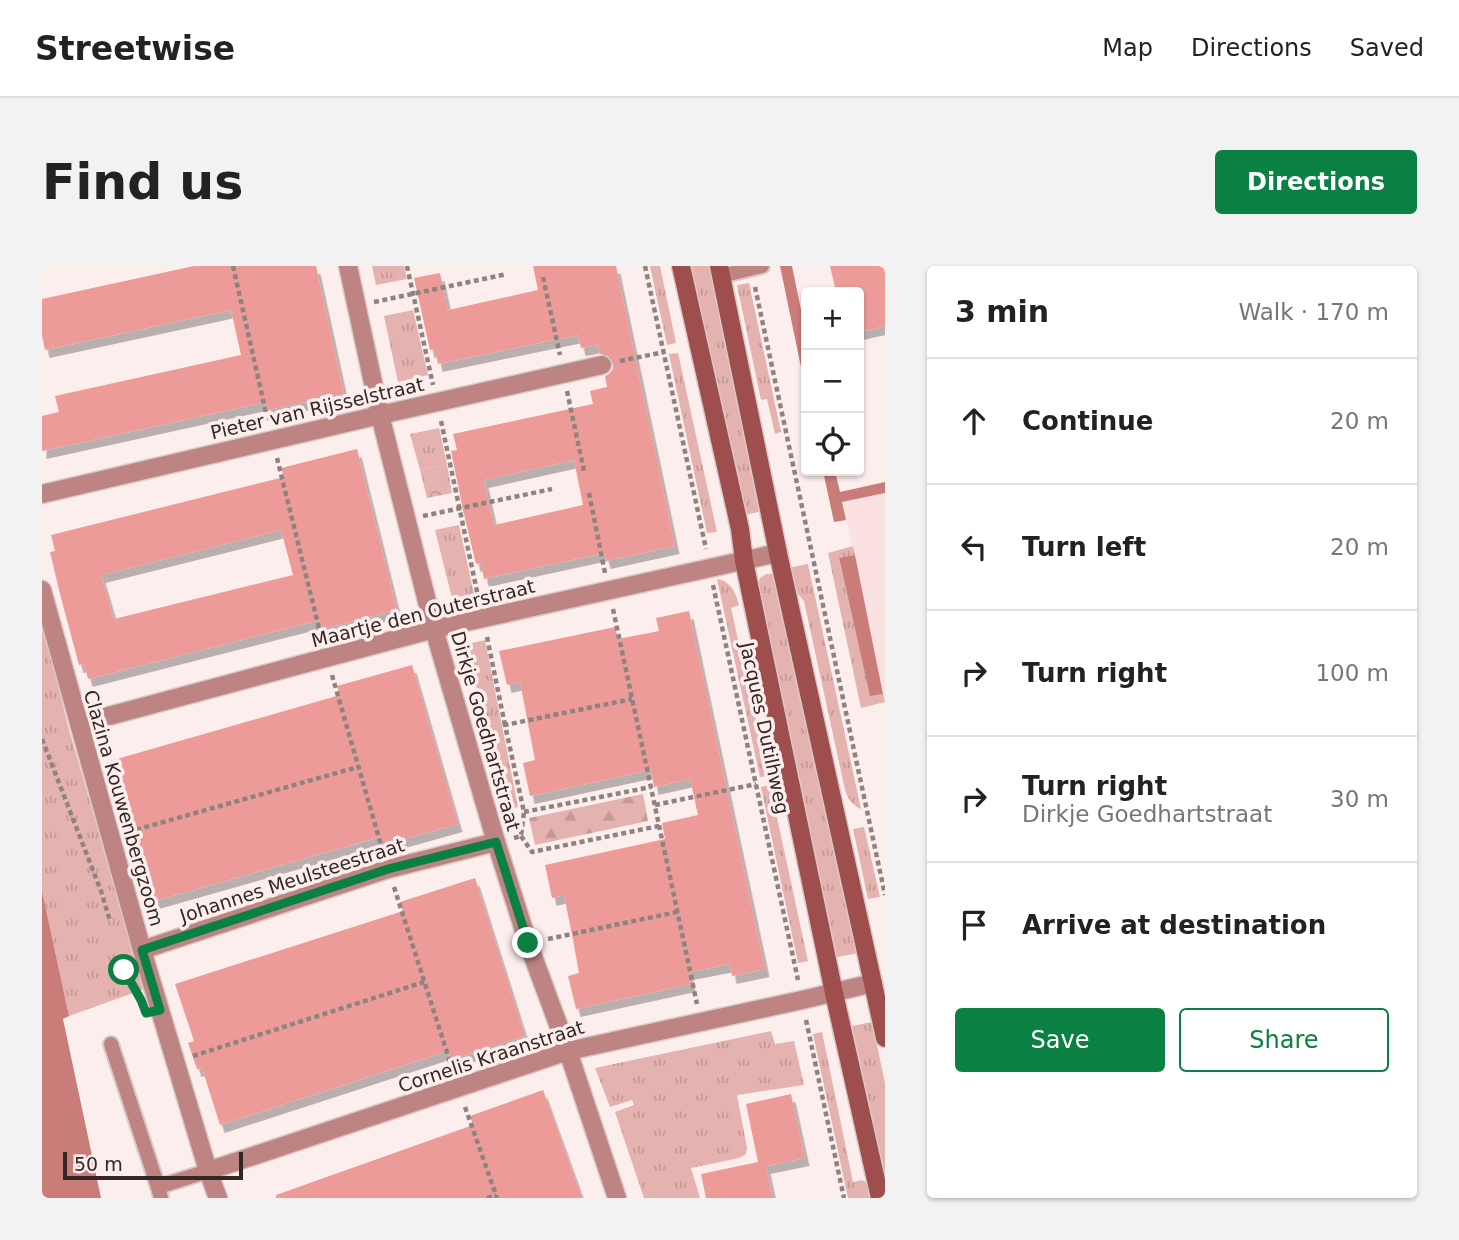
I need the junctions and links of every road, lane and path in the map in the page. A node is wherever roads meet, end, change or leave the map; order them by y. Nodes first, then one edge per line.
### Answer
1 (233, 266) edge
2 (348, 266) edge
3 (407, 266) edge
4 (645, 266) edge
5 (681, 266) edge
6 (756, 267) edge
7 (720, 271) edge
8 (507, 274) dead end
9 (413, 294) junction
10 (357, 306) junction
11 (664, 352) junction
12 (603, 365) joint
13 (437, 402) junction
14 (380, 415) junction
15 (272, 440) junction
16 (552, 489) dead end
17 (589, 493) dead end
18 (42, 494) edge
19 (460, 508) junction
20 (407, 520) junction
21 (778, 553) junction
22 (744, 561) junction
23 (710, 569) junction
24 (42, 590) edge
25 (609, 591) junction
26 (483, 618) junction
27 (435, 629) junction
28 (327, 657) junction
29 (632, 699) junction
30 (79, 724) junction
31 (505, 725) junction
32 (42, 739) edge
33 (358, 766) junction
34 (756, 784) junction
35 (651, 787) junction
36 (655, 805) junction
37 (524, 812) junction
38 (659, 826) junction
39 (522, 836) junction
40 (111, 837) junction
41 (496, 842) junction
42 (388, 869) junction
43 (885, 895) edge
44 (677, 912) junction
45 (113, 930) dead end
46 (528, 943) junction
47 (142, 950) junction
48 (424, 982) junction
49 (873, 983) junction
50 (834, 992) junction
51 (802, 1000) junction
52 (700, 1022) junction
53 (885, 1038) edge
54 (111, 1044) dead end
55 (568, 1051) junction
56 (176, 1062) junction
57 (458, 1087) junction
58 (208, 1171) junction
59 (160, 1193) edge
60 (496, 1196) edge
61 (218, 1198) edge
62 (487, 1198) edge
63 (617, 1198) edge
64 (844, 1198) edge
65 (880, 1198) edge

1 - 15 path
2 - 10 street, Dirkje Goedhartstraat
3 - 9 path
4 - 11 path, Jacques Dutilhweg
5 - 22 main road, Jacques Dutilhweg
6 - 7 lane
6 - 43 path
7 - 21 main road
8 - 9 path
9 - 10 path
9 - 13 path
10 - 14 street, Dirkje Goedhartstraat
11 - 12 path
11 - 23 path, Jacques Dutilhweg
12 - 13 street, Pieter van Rijsselstraat
13 - 14 street, Pieter van Rijsselstraat
13 - 19 path
14 - 15 street, Pieter van Rijsselstraat
14 - 20 street, Dirkje Goedhartstraat
15 - 18 street, Pieter van Rijsselstraat
15 - 28 path
16 - 19 path
17 - 25 path
19 - 20 path
19 - 26 path
20 - 27 street, Dirkje Goedhartstraat
21 - 22 street, Maartje den Outerstraat
21 - 49 main road
22 - 23 street, Maartje den Outerstraat
22 - 50 main road, Jacques Dutilhweg
23 - 25 street, Maartje den Outerstraat
23 - 34 path, Jacques Dutilhweg
24 - 30 street, Clazina Kouwenbergzoom
25 - 26 street, Maartje den Outerstraat
25 - 29 path
26 - 27 street, Maartje den Outerstraat
26 - 31 path
27 - 28 street, Maartje den Outerstraat
27 - 41 street, Dirkje Goedhartstraat
28 - 30 street, Maartje den Outerstraat
28 - 33 path
29 - 31 path
29 - 35 path
30 - 40 street, Clazina Kouwenbergzoom
31 - 37 path
32 - 45 path
33 - 40 path
33 - 42 path
34 - 36 path
34 - 51 path, Jacques Dutilhweg
35 - 36 path
35 - 37 path
36 - 38 path
37 - 39 path
38 - 39 path
38 - 44 path
39 - 41 path
40 - 47 street, Clazina Kouwenbergzoom
41 - 42 street, Johannes Meulsteestraat
41 - 46 street, Dirkje Goedhartstraat
42 - 47 street, Johannes Meulsteestraat
42 - 48 path
44 - 46 path
44 - 52 path
46 - 55 street, Dirkje Goedhartstraat
47 - 56 street, Clazina Kouwenbergzoom
48 - 56 path
48 - 57 path
49 - 50 street, Cornelis Kraanstraat
49 - 53 main road
50 - 51 street, Cornelis Kraanstraat
50 - 65 main road, Jacques Dutilhweg
51 - 52 street, Cornelis Kraanstraat
51 - 64 path, Jacques Dutilhweg
52 - 55 street, Cornelis Kraanstraat
54 - 59 lane
55 - 57 street, Cornelis Kraanstraat
55 - 63 street, Dirkje Goedhartstraat
56 - 58 street, Clazina Kouwenbergzoom
57 - 58 street, Cornelis Kraanstraat
57 - 60 path
58 - 59 lane
58 - 61 street, Clazina Kouwenbergzoom
60 - 62 path

